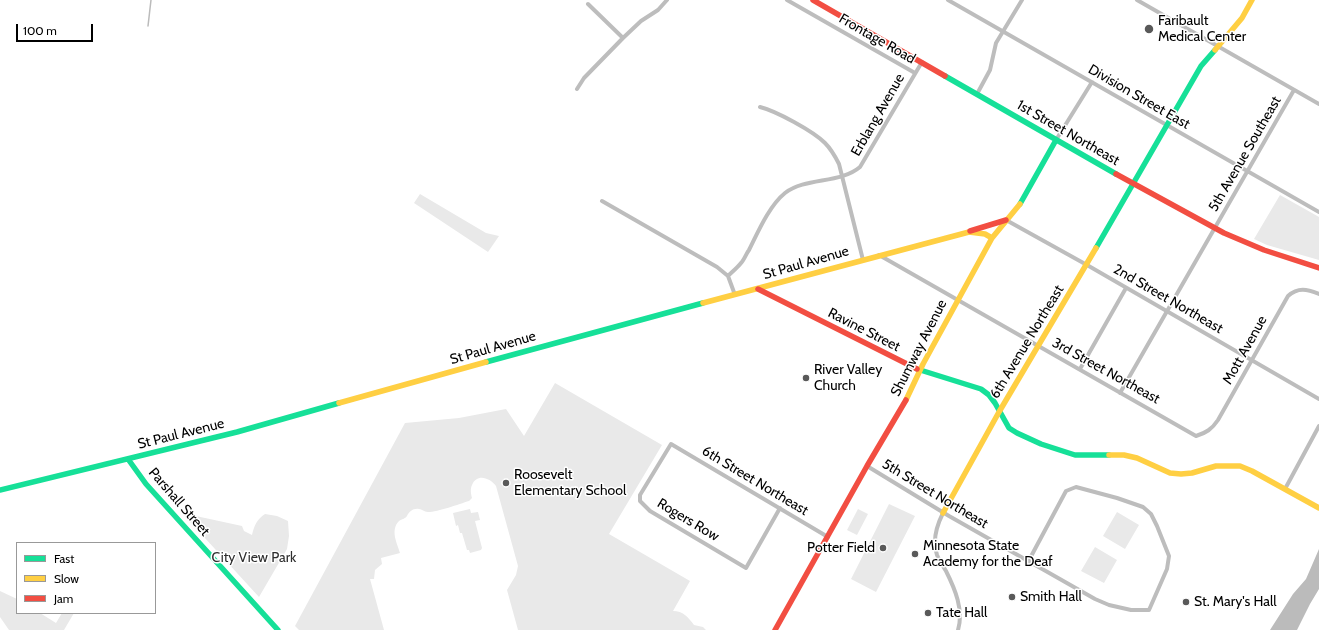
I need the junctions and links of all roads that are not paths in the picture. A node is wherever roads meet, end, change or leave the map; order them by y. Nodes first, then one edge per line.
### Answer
1 (667, 0) edge
2 (786, 0) edge
3 (813, 0) edge
4 (948, 0) edge
5 (1022, 0) edge
6 (1137, 0) edge
7 (1252, 0) edge
8 (588, 4) dead end
9 (1003, 31) junction
10 (623, 38) junction
11 (1217, 47) junction
12 (922, 62) junction
13 (915, 73) junction
14 (1092, 82) junction
15 (576, 89) dead end
16 (1294, 90) junction
17 (977, 94) junction
18 (1319, 104) edge
19 (760, 107) dead end
20 (1166, 126) junction
21 (1056, 140) junction
22 (1247, 172) junction
23 (842, 175) junction
24 (1133, 184) junction
25 (602, 201) dead end
26 (1319, 212) edge
27 (1006, 220) junction
28 (1214, 228) junction
29 (969, 232) junction
30 (992, 238) junction
31 (879, 255) junction
32 (863, 260) junction
33 (1087, 265) junction
34 (1319, 268) edge
35 (728, 276) junction
36 (1126, 288) junction
37 (758, 289) junction
38 (1319, 294) edge
39 (735, 295) junction
40 (957, 300) junction
41 (1167, 311) junction
42 (1039, 348) junction
43 (1252, 360) junction
44 (1080, 370) junction
45 (920, 371) junction
46 (1120, 393) junction
47 (1319, 399) edge
48 (999, 412) junction
49 (1319, 426) edge
50 (1196, 436) joint
51 (128, 459) junction
52 (867, 466) junction
53 (0, 490) edge
54 (1285, 490) junction
55 (640, 501) joint
56 (780, 508) junction
57 (1319, 508) edge
58 (943, 513) junction
59 (828, 536) junction
60 (1028, 562) junction
61 (959, 628) edge
62 (278, 630) edge
63 (775, 630) edge
64 (963, 630) edge

1 - 10 street
2 - 13 street, Frontage Road
3 - 12 street, 1st Street Northeast
4 - 9 street, Division Street East
5 - 9 street
6 - 11 street
7 - 11 street, 6th Avenue Northeast
8 - 10 street
9 - 14 street, Division Street East
9 - 17 street
10 - 15 street
11 - 16 street
11 - 20 street, 6th Avenue Northeast
12 - 13 street, Erblang Avenue
12 - 17 street, 1st Street Northeast
13 - 23 street, Erblang Avenue
14 - 20 street, Division Street East
14 - 21 street, Shumway Avenue
16 - 18 street
16 - 22 street, 5th Avenue Southeast
17 - 21 street, 1st Street Northeast
19 - 23 street
20 - 22 street, Division Street East
20 - 24 street, 6th Avenue Northeast
21 - 24 street, 1st Street Northeast
21 - 27 street, Shumway Avenue
22 - 26 street, Division Street East
22 - 28 street, 5th Avenue Southeast
23 - 32 street
23 - 35 street, Erblang Avenue
24 - 28 street, 1st Street Northeast
24 - 33 street, 6th Avenue Northeast
25 - 35 street
27 - 29 street
27 - 30 street, Shumway Avenue
27 - 33 street, 2nd Street Northeast
28 - 34 street, 1st Street Northeast
28 - 41 street, 5th Avenue Southeast
29 - 30 street, St Paul Avenue
29 - 31 street, St Paul Avenue
30 - 40 street, Shumway Avenue
31 - 32 street, St Paul Avenue
31 - 40 street, 3rd Street Northeast
32 - 37 street, St Paul Avenue
33 - 36 street, 2nd Street Northeast
33 - 42 street, 6th Avenue Northeast
35 - 39 street
36 - 41 street, 2nd Street Northeast
36 - 44 street
37 - 39 street, St Paul Avenue
37 - 45 street, Ravine Street
38 - 43 street, Mott Avenue
39 - 51 street, St Paul Avenue
40 - 42 street, 3rd Street Northeast
40 - 45 street, Shumway Avenue
41 - 43 street, 2nd Street Northeast
41 - 46 street, 5th Avenue Southeast
42 - 44 street, 3rd Street Northeast
42 - 48 street, 6th Avenue Northeast
43 - 47 street, 2nd Street Northeast
43 - 50 street, Mott Avenue
44 - 46 street, 3rd Street Northeast
45 - 48 street, Ravine Street
45 - 52 street, Shumway Avenue
46 - 50 street, 3rd Street Northeast
48 - 54 street, Ravine Street
48 - 58 street, 6th Avenue Northeast
49 - 54 street
51 - 53 street, St Paul Avenue
51 - 62 street, Parshall Street
52 - 58 street, 5th Street Northeast
52 - 59 street, Shumway Avenue
54 - 57 street
55 - 56 street, 6th Street Northeast
55 - 56 street, Rogers Row
56 - 59 street, 6th Street Northeast
58 - 60 street, 5th Street Northeast
58 - 61 street
59 - 63 street, Shumway Avenue
60 - 60 street, 5th Street Northeast
61 - 64 street

